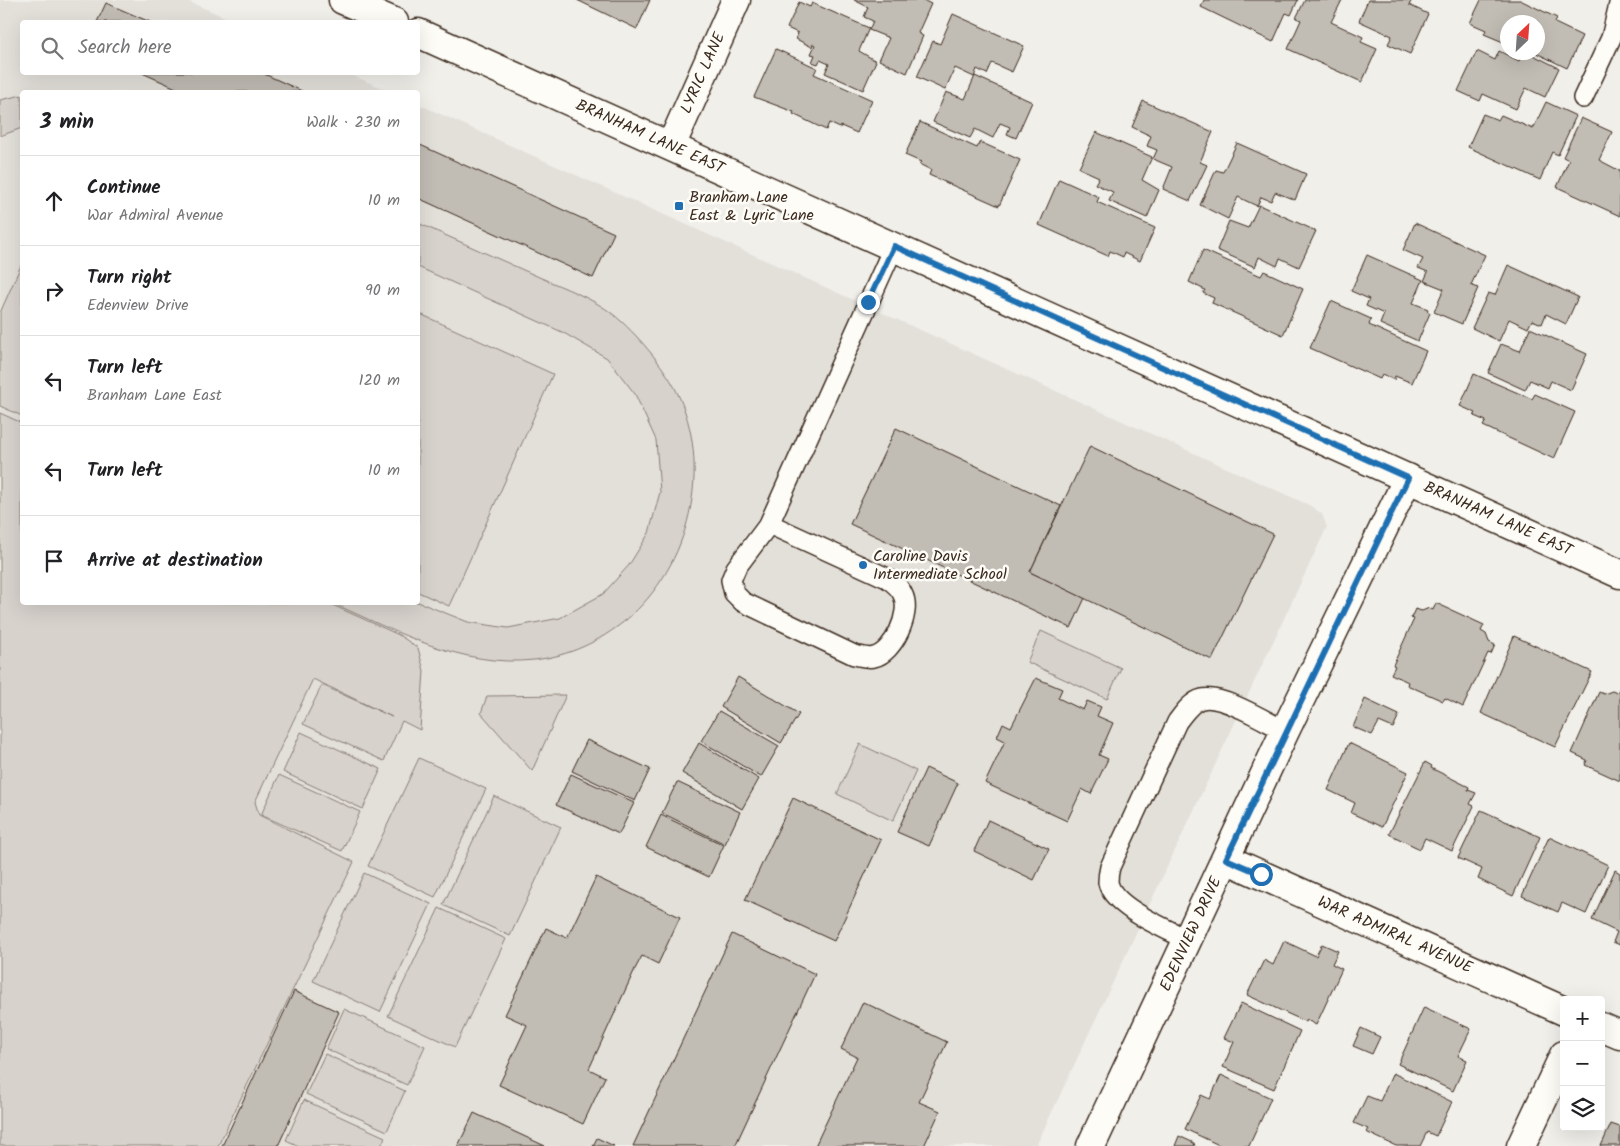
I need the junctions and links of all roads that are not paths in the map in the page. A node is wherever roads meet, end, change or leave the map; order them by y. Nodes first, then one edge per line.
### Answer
1 (343, 0) edge
2 (736, 0) edge
3 (1620, 0) edge
4 (389, 20) edge
5 (420, 34) edge
6 (1583, 98) dead end
7 (671, 146) junction
8 (894, 246) junction
9 (1408, 478) junction
10 (769, 524) junction
11 (1620, 574) edge
12 (1285, 731) junction
13 (1226, 859) junction
14 (1188, 940) junction
15 (1560, 1009) edge
16 (1605, 1029) edge
17 (1620, 1035) edge
18 (1560, 1063) edge
19 (1091, 1146) edge
20 (1521, 1146) edge

1 - 4 street
2 - 7 street, LYRIC LANE
3 - 6 lane
5 - 7 street, BRANHAM LANE EAST
7 - 8 street, BRANHAM LANE EAST
8 - 9 street, BRANHAM LANE EAST
8 - 10 lane
9 - 11 street, BRANHAM LANE EAST
9 - 12 street, EDENVIEW DRIVE
10 - 10 lane
12 - 13 street, EDENVIEW DRIVE
12 - 14 lane
13 - 14 street, EDENVIEW DRIVE
13 - 15 street, WAR ADMIRAL AVENUE
14 - 19 street, EDENVIEW DRIVE
16 - 17 street
18 - 20 street

